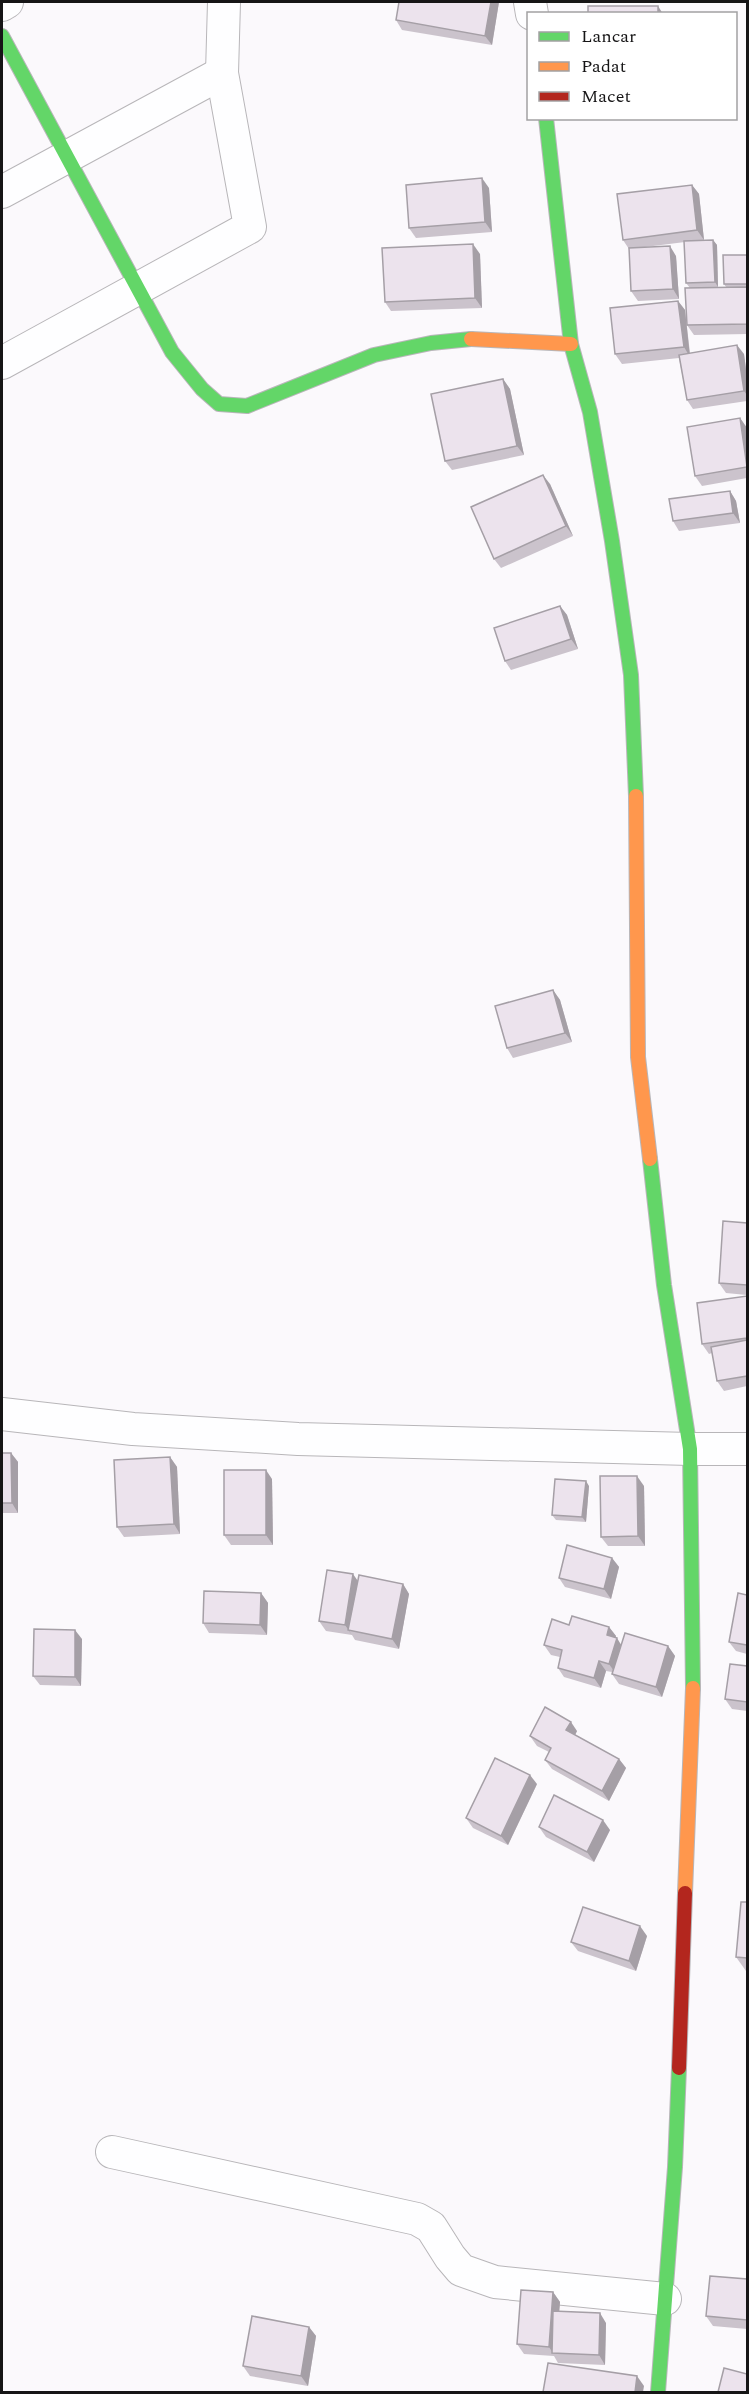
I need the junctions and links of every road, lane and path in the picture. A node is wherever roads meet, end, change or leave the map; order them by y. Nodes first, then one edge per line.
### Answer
1 (7, 2) edge
2 (224, 2) edge
3 (2, 5) edge
4 (2, 36) edge
5 (222, 73) junction
6 (546, 120) edge
7 (67, 157) junction
8 (2, 192) edge
9 (138, 289) junction
10 (571, 344) junction
11 (2, 363) edge
12 (2, 1414) edge
13 (690, 1449) junction
14 (747, 1449) edge
15 (112, 2152) dead end
16 (665, 2300) junction
17 (658, 2392) edge

1 - 3 street
2 - 5 street
4 - 7 street
5 - 7 street
5 - 9 street
6 - 10 street
7 - 8 street
7 - 9 street
9 - 10 street
9 - 11 street
10 - 13 street
12 - 13 street
13 - 14 street
13 - 16 street
15 - 16 street
16 - 17 street

